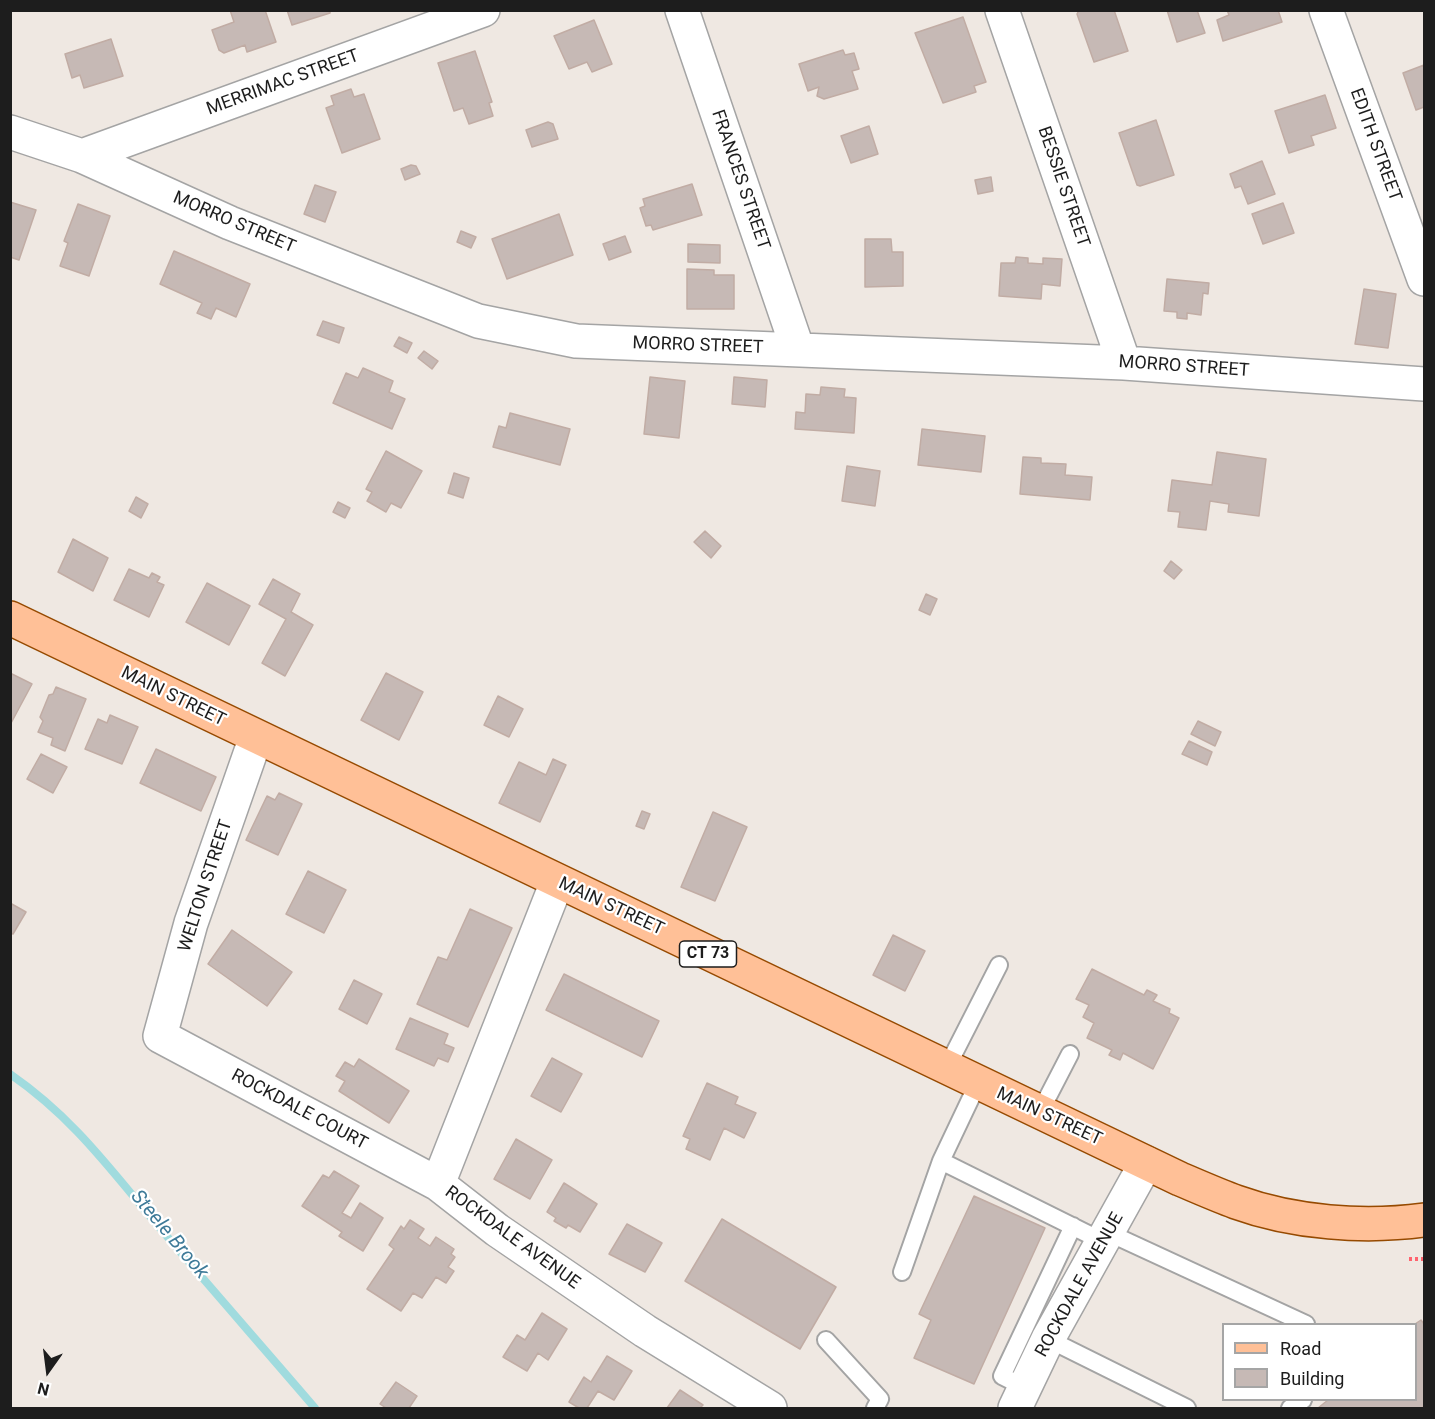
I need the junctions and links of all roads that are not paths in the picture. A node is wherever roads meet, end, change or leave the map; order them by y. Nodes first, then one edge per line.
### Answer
1 (483, 10) edge
2 (682, 10) edge
3 (1002, 10) edge
4 (1326, 10) edge
5 (10, 132) edge
6 (82, 156) junction
7 (1425, 279) edge
8 (798, 350) junction
9 (1124, 363) junction
10 (1425, 384) edge
11 (10, 618) edge
12 (256, 737) junction
13 (557, 882) junction
14 (999, 965) dead end
15 (160, 1036) joint
16 (1070, 1054) dead end
17 (947, 1068) junction
18 (978, 1083) junction
19 (1040, 1112) junction
20 (941, 1161) junction
21 (1146, 1162) junction
22 (438, 1184) junction
23 (1425, 1220) edge
24 (1072, 1226) junction
25 (1106, 1237) junction
26 (902, 1272) dead end
27 (1304, 1323) edge
28 (1048, 1339) junction
29 (826, 1340) dead end
30 (1021, 1398) edge
31 (770, 1408) edge
32 (875, 1408) edge
33 (1187, 1408) edge

1 - 6 street, MERRIMAC STREET
2 - 8 street, FRANCES STREET
3 - 9 street, BESSIE STREET
4 - 7 street, EDITH STREET
5 - 6 street, MORRO STREET
6 - 8 street, MORRO STREET
8 - 9 street, MORRO STREET
9 - 10 street, MORRO STREET
11 - 12 main road, MAIN STREET / CT 73
12 - 13 main road, MAIN STREET / CT 73
12 - 15 street, WELTON STREET
13 - 17 main road, MAIN STREET / CT 73
13 - 22 street, ROCKDALE AVENUE
14 - 17 lane
15 - 22 street, ROCKDALE COURT
16 - 19 lane
17 - 18 main road, MAIN STREET / CT 73
18 - 19 main road, MAIN STREET / CT 73
18 - 20 lane
19 - 21 main road, MAIN STREET / CT 73
20 - 24 lane
20 - 26 lane
21 - 23 main road, MAIN STREET / CT 73
21 - 25 street, ROCKDALE AVENUE
22 - 31 street, ROCKDALE AVENUE
24 - 25 lane
24 - 30 lane
25 - 27 lane
25 - 28 street, ROCKDALE AVENUE
28 - 30 street, ROCKDALE AVENUE
28 - 33 lane
29 - 32 lane

